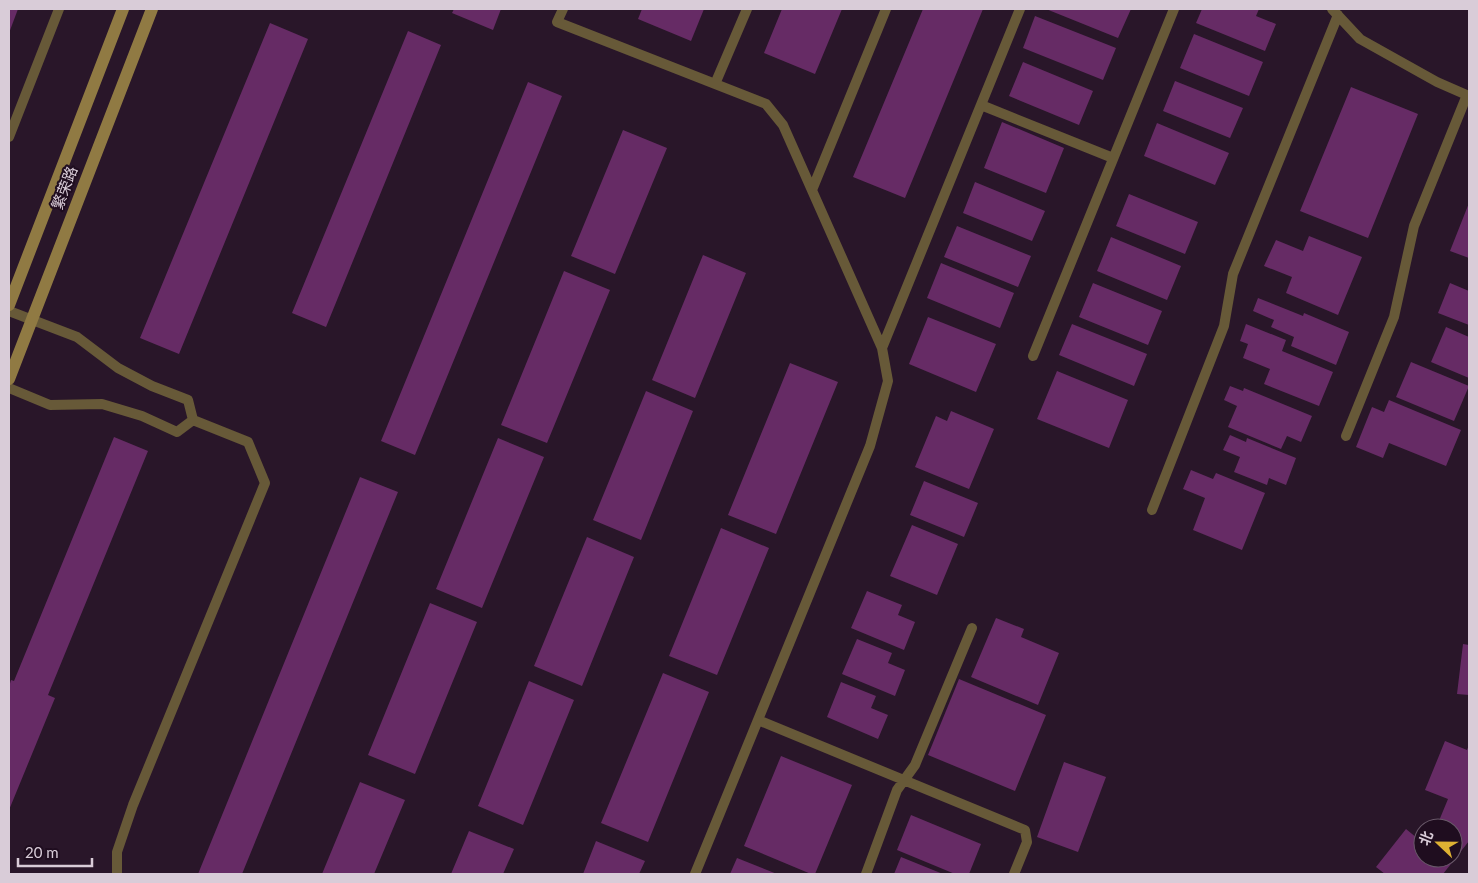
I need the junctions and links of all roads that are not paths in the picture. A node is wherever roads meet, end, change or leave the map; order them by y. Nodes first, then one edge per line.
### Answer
1 (59, 9) edge
2 (123, 9) edge
3 (152, 9) edge
4 (563, 9) edge
5 (746, 9) edge
6 (886, 9) edge
7 (1020, 9) edge
8 (1174, 9) edge
9 (1335, 12) edge
10 (716, 84) junction
11 (1468, 95) edge
12 (981, 105) junction
13 (9, 137) edge
14 (1114, 158) junction
15 (812, 190) junction
16 (9, 305) edge
17 (9, 310) edge
18 (32, 320) junction
19 (882, 348) junction
20 (1033, 356) dead end
21 (9, 379) edge
22 (9, 388) edge
23 (193, 420) junction
24 (1346, 436) dead end
25 (1152, 510) dead end
26 (972, 628) dead end
27 (758, 720) junction
28 (904, 781) junction
29 (117, 874) edge
30 (695, 874) edge
31 (866, 874) edge
32 (1014, 874) edge

1 - 13 lane
2 - 16 main road, 繁荣路
3 - 18 main road, 繁荣路
4 - 10 lane
5 - 10 lane
6 - 15 lane
7 - 12 lane
8 - 14 lane
9 - 11 lane
9 - 25 lane
10 - 15 lane
11 - 24 lane
12 - 14 lane
12 - 19 lane
14 - 20 lane
15 - 19 lane
17 - 18 lane
18 - 21 main road, 繁荣路
18 - 23 lane
19 - 27 lane
22 - 23 lane
23 - 29 lane
26 - 28 lane
27 - 28 lane
27 - 30 lane
28 - 31 lane
28 - 32 lane

